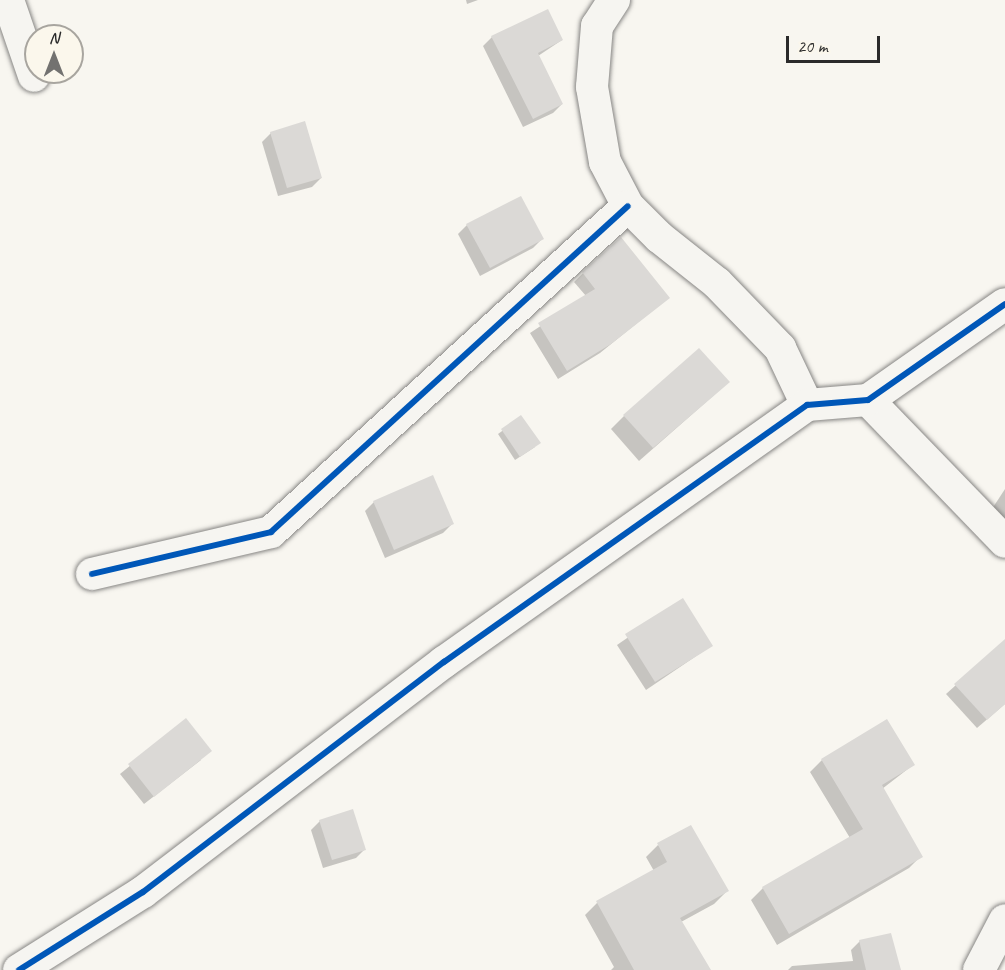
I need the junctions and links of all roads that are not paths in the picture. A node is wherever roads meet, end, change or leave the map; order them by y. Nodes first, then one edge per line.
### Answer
1 (8, 0) edge
2 (614, 0) edge
3 (24, 47) edge
4 (628, 206) junction
5 (1005, 304) edge
6 (868, 400) junction
7 (807, 405) junction
8 (1005, 542) edge
9 (92, 573) dead end
10 (1005, 920) edge
11 (19, 970) edge
12 (979, 970) edge

1 - 3 street
2 - 4 street
4 - 7 street
4 - 9 street
5 - 6 street
6 - 7 street
6 - 8 street
7 - 11 street
10 - 12 street

